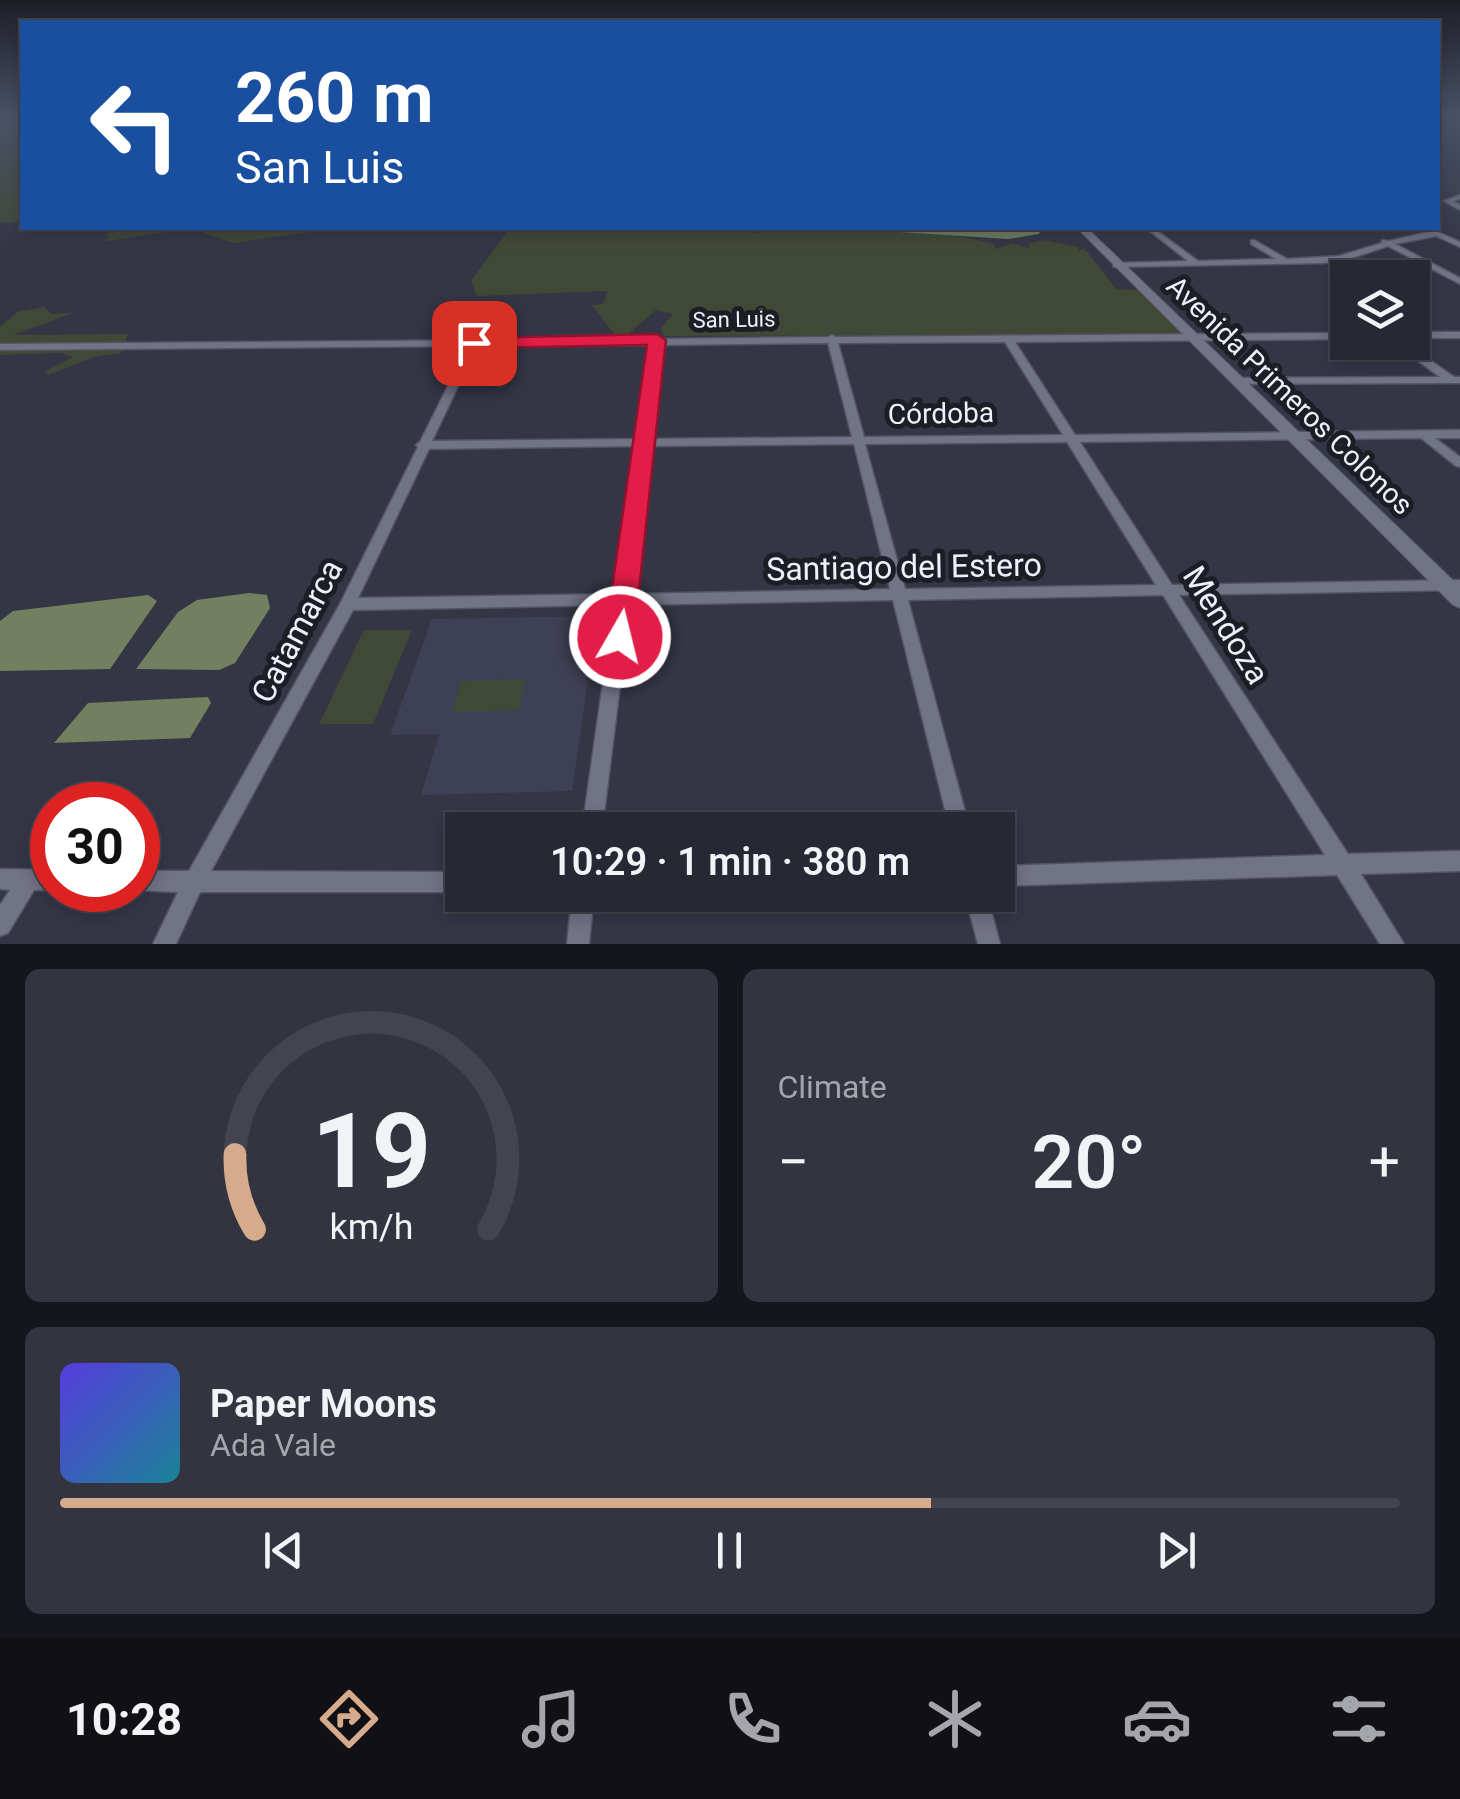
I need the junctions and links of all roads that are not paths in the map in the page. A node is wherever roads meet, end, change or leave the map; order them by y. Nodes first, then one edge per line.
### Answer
1 (1460, 197) edge
2 (1460, 208) edge
3 (1084, 230) edge
4 (1151, 230) edge
5 (1427, 230) edge
6 (1436, 234) junction
7 (1254, 242) dead end
8 (1385, 242) junction
9 (1460, 246) edge
10 (1286, 262) junction
11 (1197, 264) junction
12 (1117, 265) junction
13 (1460, 281) edge
14 (1430, 335) edge
15 (1460, 335) edge
16 (1330, 336) edge
17 (1193, 337) junction
18 (832, 338) junction
19 (1008, 338) junction
20 (657, 340) junction
21 (474, 343) junction
22 (0, 348) edge
23 (1424, 360) edge
24 (1238, 381) junction
25 (1457, 382) edge
26 (1424, 434) junction
27 (1460, 434) edge
28 (1292, 435) junction
29 (1072, 437) junction
30 (861, 439) junction
31 (644, 442) junction
32 (422, 445) junction
33 (1460, 463) edge
34 (1455, 590) edge
35 (1170, 592) junction
36 (900, 594) junction
37 (625, 598) junction
38 (348, 604) junction
39 (595, 812) edge
40 (955, 812) edge
41 (1460, 861) edge
42 (1342, 863) junction
43 (1015, 875) edge
44 (0, 880) edge
45 (28, 880) joint
46 (160, 882) edge
47 (194, 882) junction
48 (445, 882) edge
49 (582, 912) edge
50 (980, 912) edge
51 (0, 925) edge
52 (164, 944) edge
53 (578, 944) edge
54 (988, 944) edge
55 (1394, 944) edge

1 - 2 street
3 - 12 street, Avenida Primeros Colonos
4 - 11 street
5 - 6 street
6 - 8 street
6 - 9 street
7 - 10 street
8 - 10 street
8 - 13 street
10 - 11 street
11 - 12 street
12 - 17 street, Avenida Primeros Colonos
14 - 15 street
16 - 17 street, San Luis
17 - 19 street, San Luis
17 - 24 street, Avenida Primeros Colonos
18 - 19 street, San Luis
18 - 20 street, San Luis
18 - 30 street
19 - 29 street, Mendoza
20 - 21 street, San Luis
20 - 31 street
21 - 22 street, San Luis
21 - 32 street, Catamarca
23 - 25 street
24 - 25 street
24 - 28 street, Avenida Primeros Colonos
26 - 27 street, Córdoba
26 - 28 street, Córdoba
26 - 33 street
28 - 29 street, Córdoba
28 - 34 street, Avenida Primeros Colonos
29 - 30 street, Córdoba
29 - 35 street, Mendoza
30 - 31 street, Córdoba
30 - 36 street
31 - 32 street, Córdoba
31 - 37 street
32 - 38 street, Catamarca
34 - 35 street, Santiago del Estero
35 - 36 street, Santiago del Estero
35 - 42 street, Mendoza
36 - 37 street, Santiago del Estero
36 - 40 street
37 - 38 street, Santiago del Estero
37 - 39 street
38 - 47 street, Catamarca
41 - 42 street
42 - 43 street
42 - 55 street, Mendoza
44 - 45 street
45 - 51 street
46 - 47 street
47 - 48 street
47 - 52 street, Catamarca
49 - 53 street
50 - 54 street

